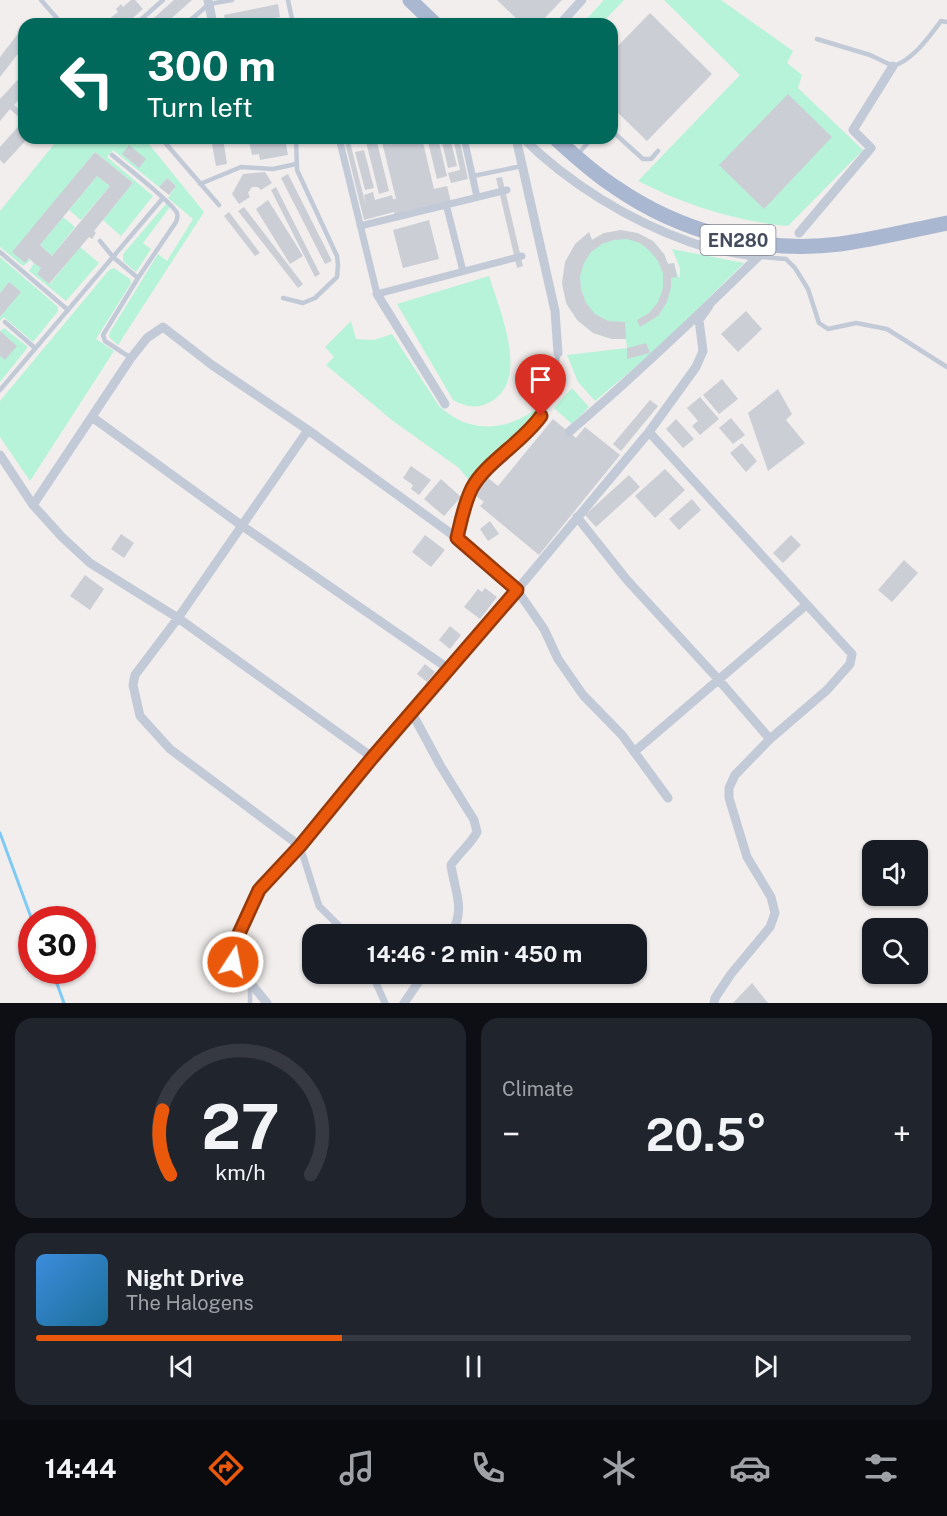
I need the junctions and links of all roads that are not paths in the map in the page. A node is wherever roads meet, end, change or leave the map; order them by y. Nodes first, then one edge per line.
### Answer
1 (41, 0) edge
2 (163, 0) edge
3 (232, 0) edge
4 (288, 0) edge
5 (410, 0) edge
6 (582, 0) edge
7 (208, 2) edge
8 (57, 18) edge
9 (143, 18) edge
10 (192, 18) edge
11 (212, 18) edge
12 (292, 18) edge
13 (429, 18) edge
14 (566, 18) edge
15 (947, 22) edge
16 (817, 39) dead end
17 (893, 66) junction
18 (618, 136) edge
19 (166, 144) edge
20 (296, 144) edge
21 (340, 144) edge
22 (465, 144) edge
23 (517, 144) edge
24 (528, 144) edge
25 (562, 144) edge
26 (587, 144) edge
27 (658, 151) dead end
28 (112, 155) dead end
29 (576, 157) junction
30 (296, 164) junction
31 (522, 166) junction
32 (473, 176) junction
33 (200, 184) junction
34 (507, 190) dead end
35 (477, 197) junction
36 (163, 198) junction
37 (446, 204) junction
38 (219, 205) dead end
39 (947, 223) edge
40 (360, 226) junction
41 (799, 233) dead end
42 (100, 241) dead end
43 (770, 245) junction
44 (0, 252) edge
45 (522, 256) dead end
46 (113, 257) junction
47 (758, 257) junction
48 (463, 271) junction
49 (138, 278) junction
50 (377, 294) junction
51 (283, 298) dead end
52 (709, 306) junction
53 (68, 310) junction
54 (4, 322) dead end
55 (35, 348) junction
56 (558, 352) joint
57 (131, 358) junction
58 (947, 367) edge
59 (0, 390) edge
60 (446, 404) dead end
61 (92, 417) junction
62 (308, 429) junction
63 (569, 432) dead end
64 (649, 432) junction
65 (0, 455) edge
66 (33, 505) junction
67 (577, 517) junction
68 (241, 525) junction
69 (457, 538) junction
70 (517, 590) junction
71 (806, 605) junction
72 (178, 618) junction
73 (449, 669) junction
74 (718, 679) junction
75 (412, 713) junction
76 (770, 739) junction
77 (634, 752) junction
78 (372, 758) junction
79 (668, 798) dead end
80 (300, 846) junction
81 (337, 924) edge
82 (457, 924) edge
83 (250, 983) junction
84 (376, 984) edge
85 (417, 984) edge
86 (250, 1003) edge
87 (267, 1003) edge
88 (385, 1003) edge
89 (404, 1003) edge
90 (714, 1003) edge

1 - 8 lane
2 - 9 lane
3 - 7 lane
4 - 12 lane
5 - 13 main road
6 - 14 street
7 - 10 lane
7 - 11 street
15 - 17 lane
16 - 17 lane
17 - 41 street
18 - 27 lane
19 - 33 lane
20 - 30 lane
21 - 40 street
22 - 32 street
23 - 31 street
24 - 47 street
25 - 29 main road, EN280
26 - 29 lane
28 - 36 lane
29 - 43 main road, EN280
30 - 33 lane
30 - 51 lane
31 - 32 lane
31 - 56 street
32 - 35 street
33 - 38 lane
34 - 35 street
35 - 37 street
36 - 46 lane
36 - 49 lane
37 - 40 street
37 - 48 street
39 - 43 main road, EN280
40 - 50 street
42 - 46 lane
43 - 47 street
44 - 53 lane
45 - 48 street
46 - 49 lane
46 - 53 lane
47 - 52 street
47 - 58 lane
48 - 50 street
49 - 57 lane
50 - 60 street
52 - 63 street
52 - 64 street
53 - 55 lane
54 - 55 lane
55 - 59 lane
56 - 69 lane
57 - 61 street
57 - 62 street
61 - 66 street
61 - 68 street
62 - 68 street
62 - 69 street
64 - 67 street
64 - 71 street
65 - 66 street
66 - 72 street
67 - 70 street
67 - 74 street
68 - 72 street
68 - 73 street
69 - 70 street
70 - 73 street
70 - 77 street
71 - 74 street
71 - 76 street
72 - 78 street
72 - 80 street
73 - 75 street
74 - 76 street
74 - 77 street
75 - 78 street
75 - 82 street
76 - 90 street
77 - 79 street
78 - 80 street
80 - 81 street
80 - 83 street
83 - 86 lane
83 - 87 street
84 - 88 street
85 - 89 street

